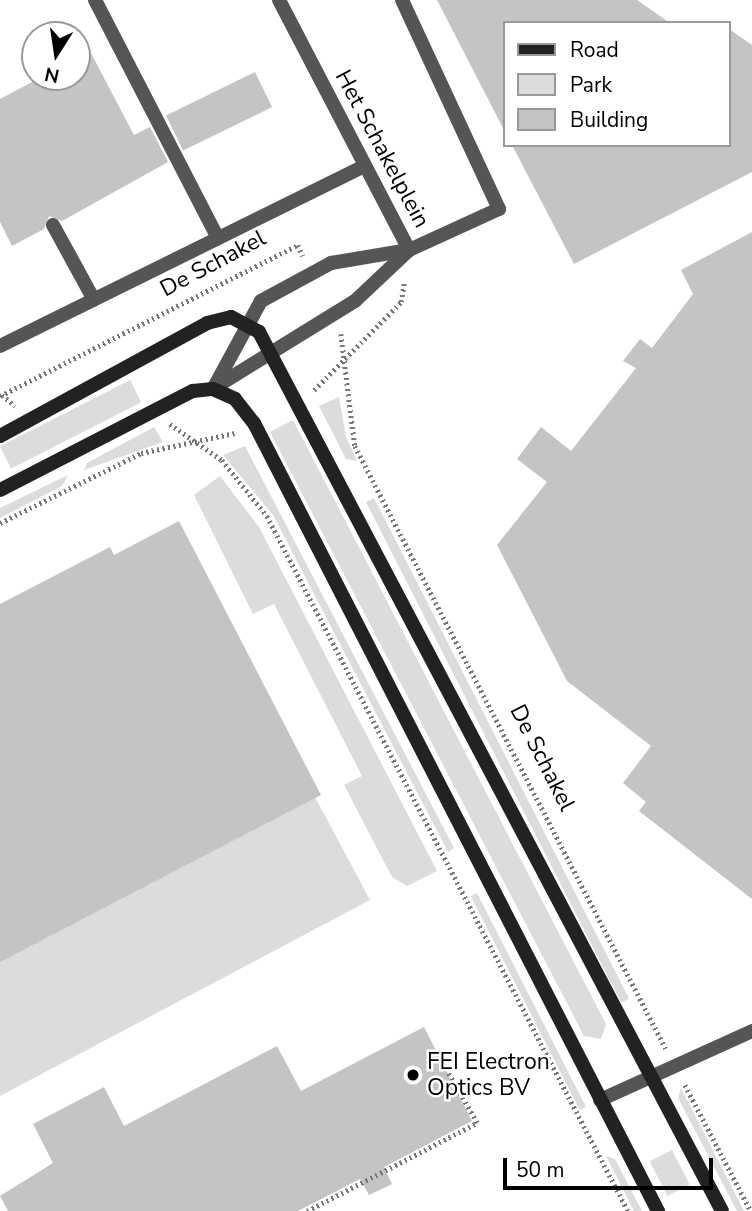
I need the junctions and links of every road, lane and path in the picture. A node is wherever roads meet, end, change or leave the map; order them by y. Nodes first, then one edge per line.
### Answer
1 (96, 0) edge
2 (279, 0) edge
3 (402, 0) edge
4 (365, 166) junction
5 (53, 225) dead end
6 (218, 239) junction
7 (409, 250) junction
8 (311, 272) junction
9 (94, 300) junction
10 (332, 314) junction
11 (245, 321) junction
12 (123, 336) junction
13 (0, 346) edge
14 (272, 349) junction
15 (138, 364) junction
16 (213, 389) junction
17 (0, 396) edge
18 (160, 407) junction
19 (0, 436) edge
20 (75, 483) dead end
21 (0, 490) edge
22 (0, 523) edge
23 (752, 1031) edge
24 (440, 1059) dead end
25 (675, 1065) junction
26 (652, 1076) junction
27 (600, 1100) junction
28 (307, 1211) edge
29 (628, 1211) edge
30 (658, 1211) edge
31 (722, 1211) edge
32 (751, 1211) edge

1 - 6 lane
2 - 4 lane, Het Schakelplein
3 - 7 lane, Het Schakelplein
4 - 6 lane
4 - 7 lane, Het Schakelplein
5 - 9 lane
6 - 9 lane
7 - 8 lane
7 - 10 lane
8 - 11 lane
8 - 12 path, De Schakel
9 - 13 lane
10 - 14 lane
10 - 25 path, De Schakel
11 - 14 street
11 - 15 street
11 - 16 lane
12 - 15 path
12 - 17 path, De Schakel
14 - 16 lane
14 - 26 street
15 - 19 street
16 - 18 street
16 - 27 street
18 - 21 street
18 - 29 path
20 - 22 path
23 - 25 lane
24 - 28 path
25 - 26 lane
25 - 32 path, De Schakel
26 - 27 lane
26 - 31 street
27 - 30 street

